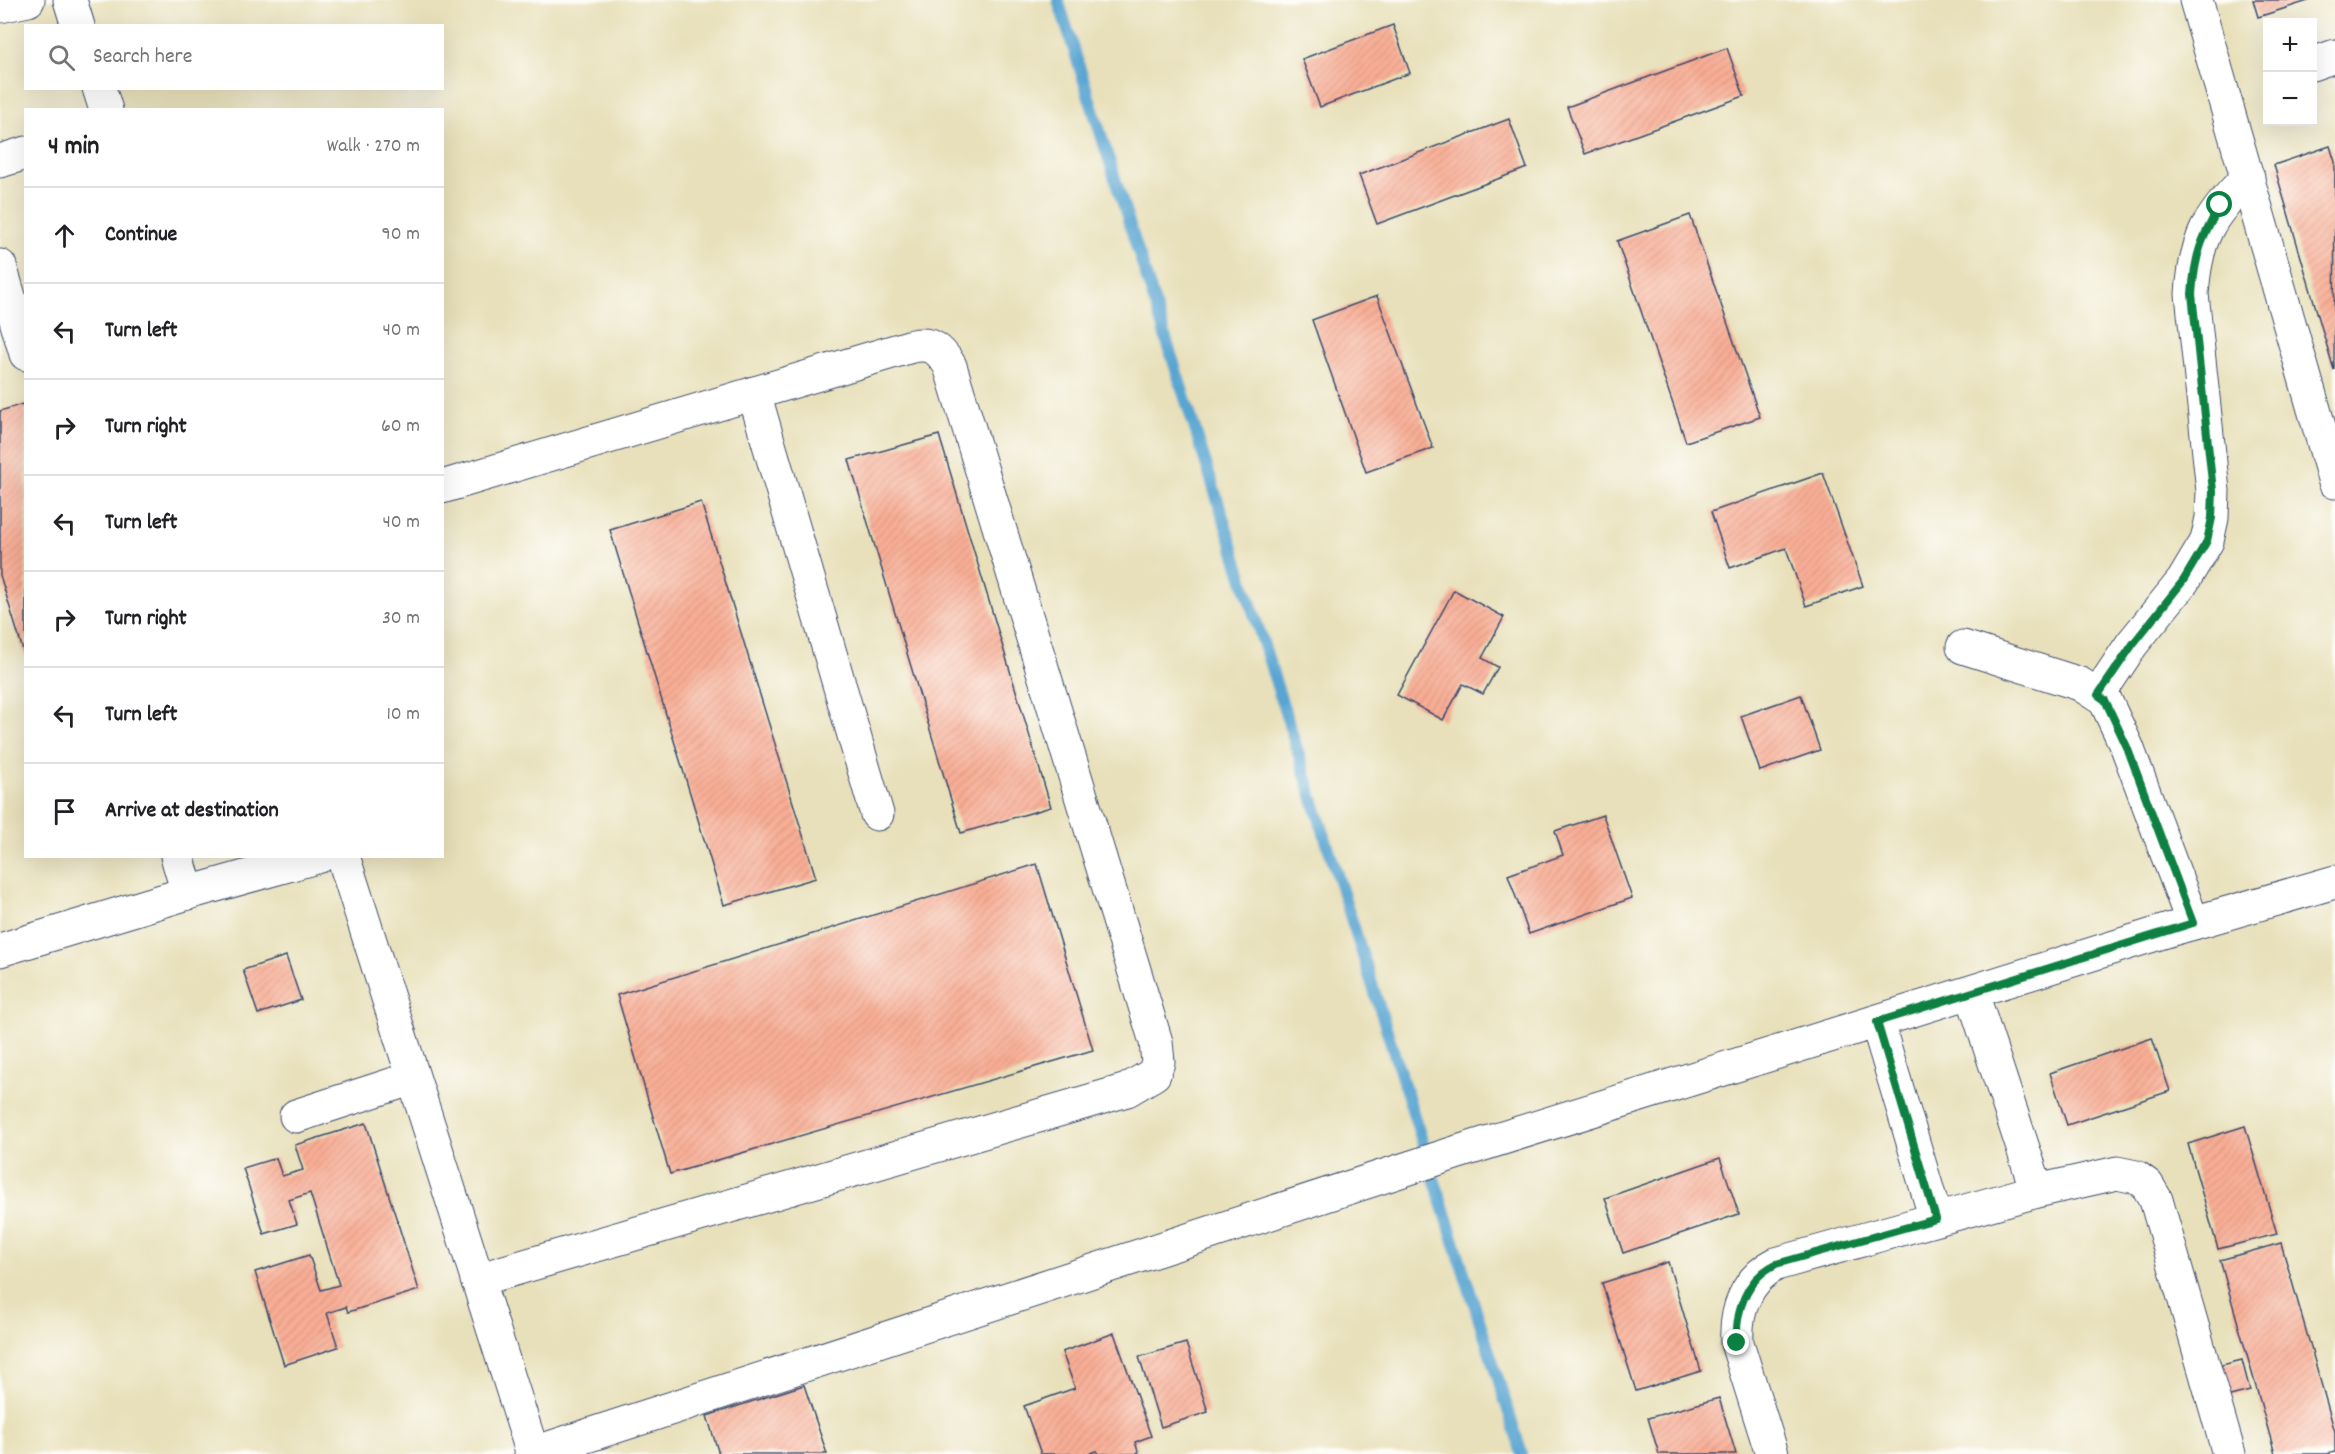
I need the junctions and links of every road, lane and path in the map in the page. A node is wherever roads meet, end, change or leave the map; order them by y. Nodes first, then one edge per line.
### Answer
1 (28, 0) edge
2 (70, 0) edge
3 (2196, 0) edge
4 (0, 6) edge
5 (77, 24) edge
6 (2335, 56) edge
7 (2317, 63) edge
8 (100, 90) edge
9 (105, 108) edge
10 (24, 154) edge
11 (0, 161) edge
12 (2248, 177) junction
13 (0, 266) edge
14 (24, 347) edge
15 (754, 393) junction
16 (2335, 482) edge
17 (444, 487) edge
18 (1963, 647) dead end
19 (2098, 695) junction
20 (877, 814) dead end
21 (178, 858) edge
22 (313, 858) edge
23 (344, 858) edge
24 (2332, 892) edge
25 (188, 893) junction
26 (2193, 923) junction
27 (0, 950) edge
28 (1972, 993) junction
29 (1877, 1022) junction
30 (413, 1077) junction
31 (296, 1116) dead end
32 (2037, 1191) junction
33 (1936, 1219) junction
34 (477, 1280) junction
35 (532, 1454) edge
36 (1772, 1454) edge
37 (2229, 1454) edge

1 - 4 street
2 - 5 street
3 - 12 street
6 - 7 street
8 - 9 street
10 - 11 street
12 - 16 street
12 - 19 street
13 - 14 street
15 - 17 street
15 - 20 street
15 - 34 street
18 - 19 street
19 - 26 street
21 - 25 street
22 - 25 street
23 - 30 street
24 - 26 street
25 - 27 street
26 - 28 street
28 - 29 street
28 - 32 street
29 - 33 street
29 - 35 street
30 - 31 street
30 - 34 street
32 - 33 street
32 - 37 street
33 - 36 street
34 - 35 street

